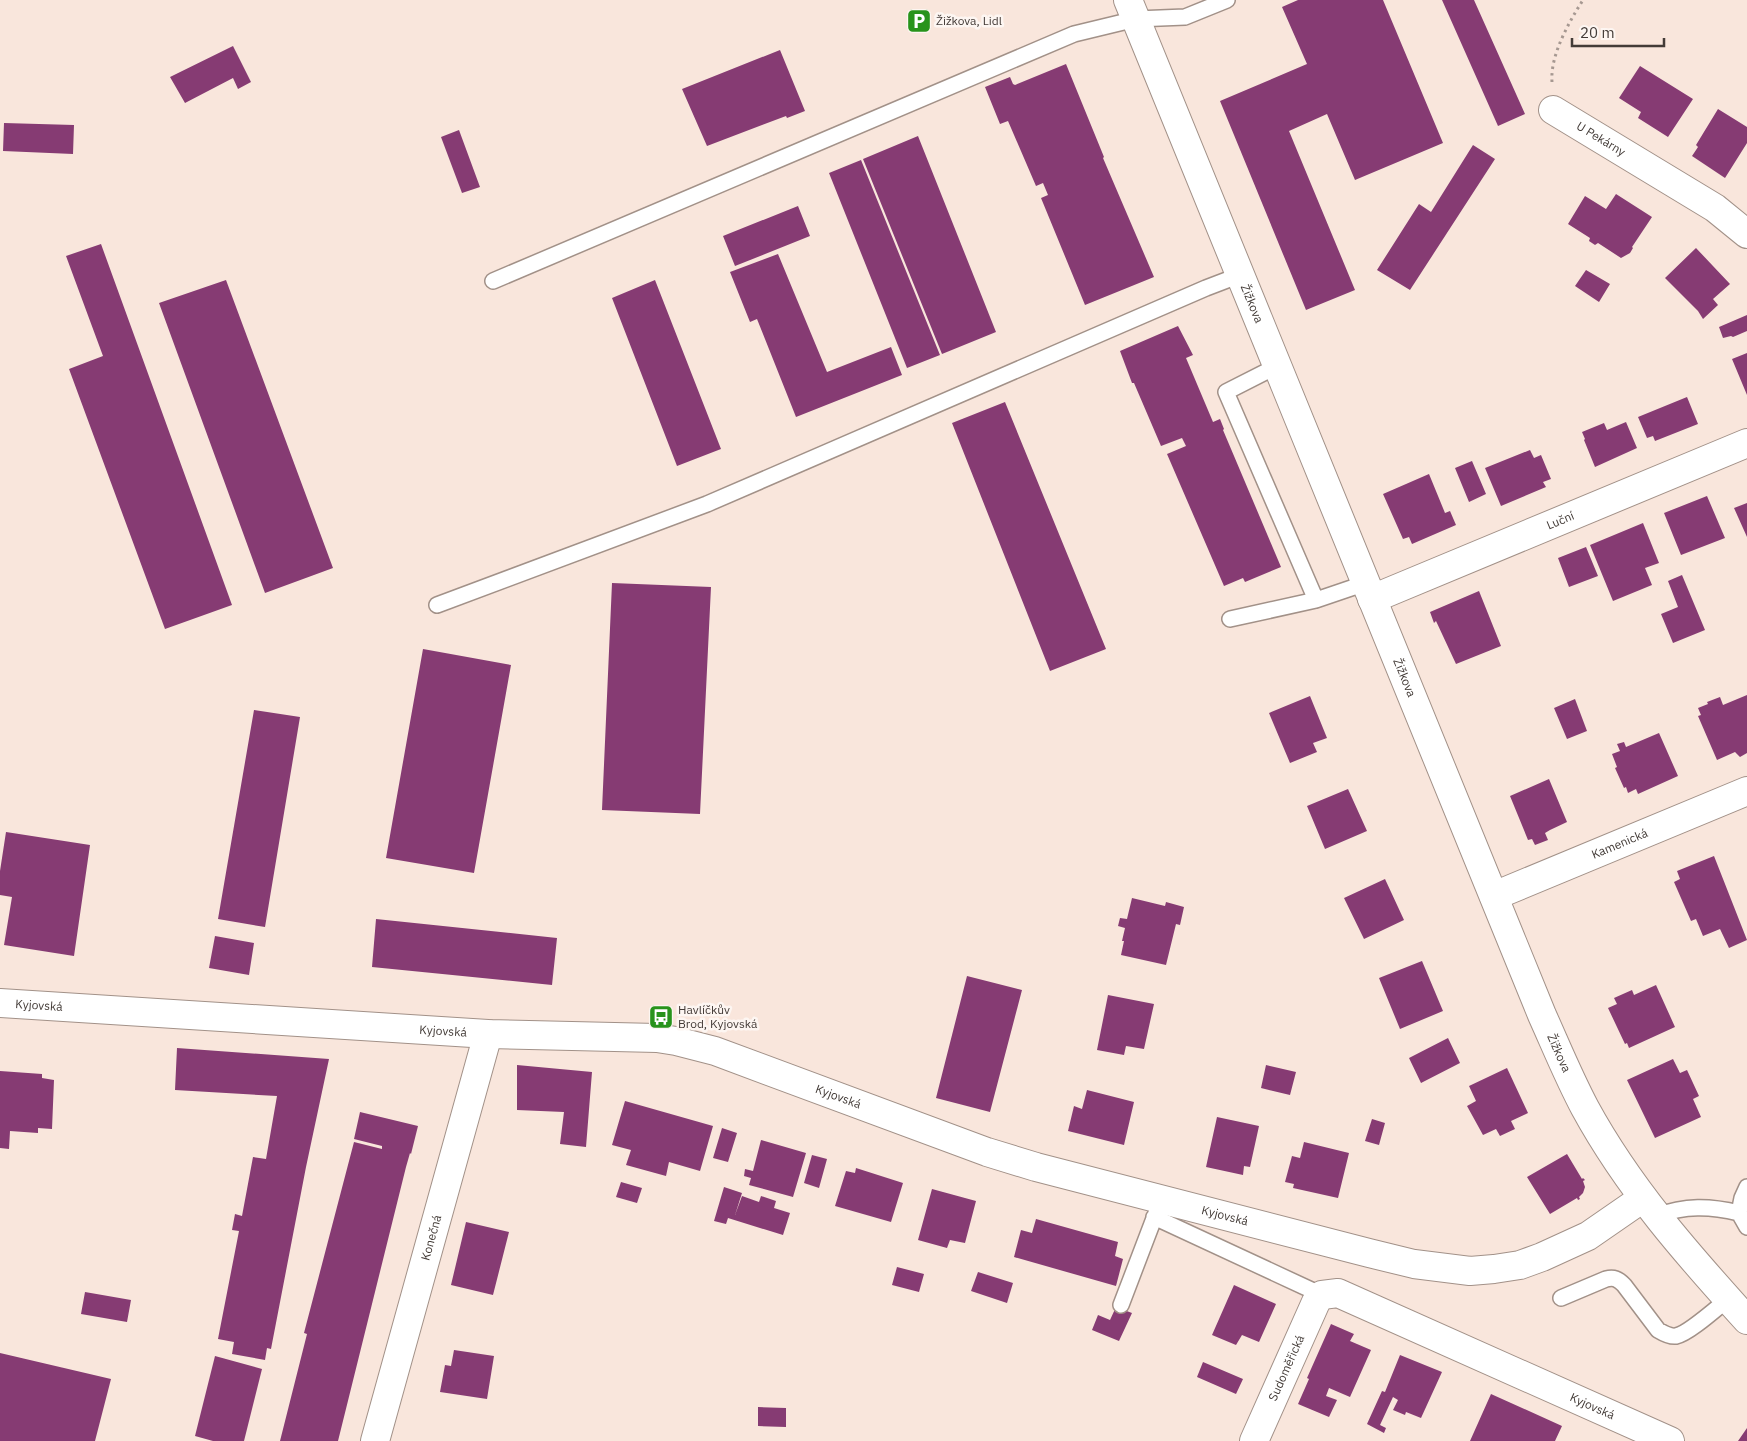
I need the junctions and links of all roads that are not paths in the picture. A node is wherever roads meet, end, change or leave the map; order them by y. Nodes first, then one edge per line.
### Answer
1 (1227, 0) edge
2 (1132, 9) edge
3 (1553, 110) road end
4 (1747, 234) edge
5 (1240, 275) junction
6 (493, 282) dead end
7 (1277, 366) junction
8 (1747, 442) edge
9 (1369, 591) junction
10 (1316, 600) junction
11 (437, 605) dead end
12 (1230, 619) dead end
13 (1747, 791) edge
14 (1494, 896) junction
15 (0, 1003) edge
16 (488, 1034) junction
17 (1747, 1187) edge
18 (1650, 1207) junction
19 (1158, 1208) junction
20 (1739, 1213) junction
21 (1747, 1227) edge
22 (1322, 1296) junction
23 (1561, 1298) dead end
24 (1728, 1299) junction
25 (1120, 1305) dead end
26 (1747, 1320) edge
27 (375, 1441) edge
28 (1254, 1441) edge
29 (1670, 1441) edge

1 - 2 lane
2 - 5 street, Žižkova
2 - 6 lane
3 - 4 street, U Pekárny
5 - 7 street, Žižkova
5 - 11 lane
7 - 9 street, Žižkova
7 - 10 lane
8 - 9 street, Luční
9 - 10 lane
9 - 14 street, Žižkova
10 - 12 lane
13 - 14 street, Kamenická
14 - 18 street, Žižkova
15 - 16 street, Kyjovská
16 - 19 street, Kyjovská
16 - 27 street, Konečná
17 - 20 lane
18 - 19 street, Kyjovská
18 - 20 lane
18 - 24 street, Žižkova
19 - 22 lane
19 - 25 lane
20 - 21 lane
22 - 28 street, Sudoměřická
22 - 29 street, Kyjovská
23 - 24 lane
24 - 26 street, Žižkova

